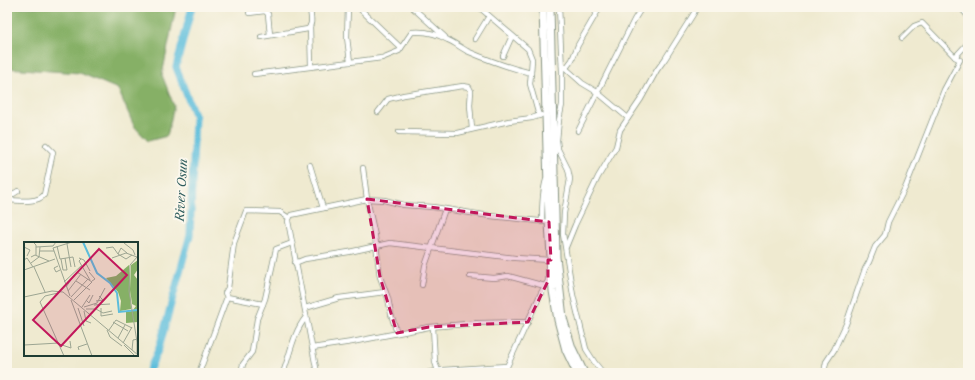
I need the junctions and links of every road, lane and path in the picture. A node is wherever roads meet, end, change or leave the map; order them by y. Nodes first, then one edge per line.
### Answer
1 (310, 7) edge
2 (348, 7) edge
3 (358, 7) edge
4 (412, 7) edge
5 (479, 7) edge
6 (543, 7) edge
7 (550, 7) edge
8 (559, 7) edge
9 (600, 7) edge
10 (642, 7) edge
11 (696, 7) edge
12 (960, 7) edge
13 (249, 13) dead end
14 (489, 16) junction
15 (968, 16) edge
16 (310, 26) junction
17 (437, 29) junction
18 (433, 34) junction
19 (270, 35) junction
20 (512, 36) junction
21 (260, 38) dead end
22 (902, 38) dead end
23 (448, 39) junction
24 (475, 39) dead end
25 (968, 43) edge
26 (401, 48) junction
27 (503, 56) dead end
28 (955, 57) junction
29 (350, 62) junction
30 (311, 66) junction
31 (564, 66) junction
32 (532, 73) junction
33 (254, 74) dead end
34 (597, 92) junction
35 (378, 112) dead end
36 (553, 114) junction
37 (539, 116) junction
38 (628, 118) junction
39 (472, 130) junction
40 (578, 131) dead end
41 (399, 132) dead end
42 (46, 145) dead end
43 (310, 164) dead end
44 (363, 168) dead end
45 (18, 191) dead end
46 (7, 199) edge
47 (367, 199) junction
48 (323, 208) junction
49 (445, 209) junction
50 (289, 218) junction
51 (546, 222) junction
52 (292, 243) junction
53 (376, 246) junction
54 (566, 247) junction
55 (430, 248) junction
56 (550, 260) junction
57 (295, 263) junction
58 (470, 276) dead end
59 (422, 285) dead end
60 (544, 286) junction
61 (385, 292) junction
62 (227, 297) junction
63 (263, 304) junction
64 (305, 308) junction
65 (306, 317) junction
66 (528, 322) junction
67 (433, 327) junction
68 (398, 333) junction
69 (312, 348) junction
70 (507, 366) junction
71 (438, 371) junction
72 (200, 373) edge
73 (241, 373) edge
74 (283, 373) edge
75 (317, 373) edge
76 (427, 373) edge
77 (504, 373) edge
78 (577, 373) edge
79 (584, 373) edge
80 (603, 373) edge
81 (824, 373) edge

1 - 16 street
2 - 29 street
3 - 26 street
4 - 17 street
5 - 14 street
6 - 36 highway
7 - 36 highway
8 - 31 street
9 - 31 street
10 - 34 street
11 - 38 street
12 - 15 street
13 - 19 street
14 - 20 street
14 - 24 street
16 - 19 street
16 - 30 street
17 - 18 street
17 - 23 street
18 - 23 street
18 - 26 street
19 - 21 street
20 - 27 street
20 - 32 street
22 - 28 street
23 - 32 street
25 - 28 street
26 - 29 street
28 - 81 street
29 - 30 street
30 - 33 street
31 - 34 street
31 - 36 street
32 - 37 street
34 - 38 street
34 - 40 street
35 - 39 street
36 - 37 street
36 - 51 highway
36 - 54 street
36 - 79 highway
37 - 39 street
38 - 54 street
39 - 41 street
42 - 46 street
43 - 48 street
44 - 47 street
45 - 46 street
47 - 48 street
47 - 49 street
47 - 53 street
48 - 50 street
49 - 51 street
49 - 55 street
50 - 52 street
50 - 62 street
51 - 56 highway
52 - 57 street
52 - 63 street
53 - 55 street
53 - 57 street
53 - 61 street
54 - 80 street
55 - 56 street
55 - 59 street
56 - 60 street
56 - 78 highway
57 - 64 street
58 - 60 street
60 - 66 street
61 - 64 street
61 - 68 street
62 - 63 street
62 - 72 street
63 - 73 street
64 - 65 street
65 - 69 street
65 - 74 street
66 - 67 street
66 - 70 street
67 - 68 street
67 - 71 street
68 - 69 street
69 - 75 street
70 - 71 street
70 - 77 street
71 - 76 street

